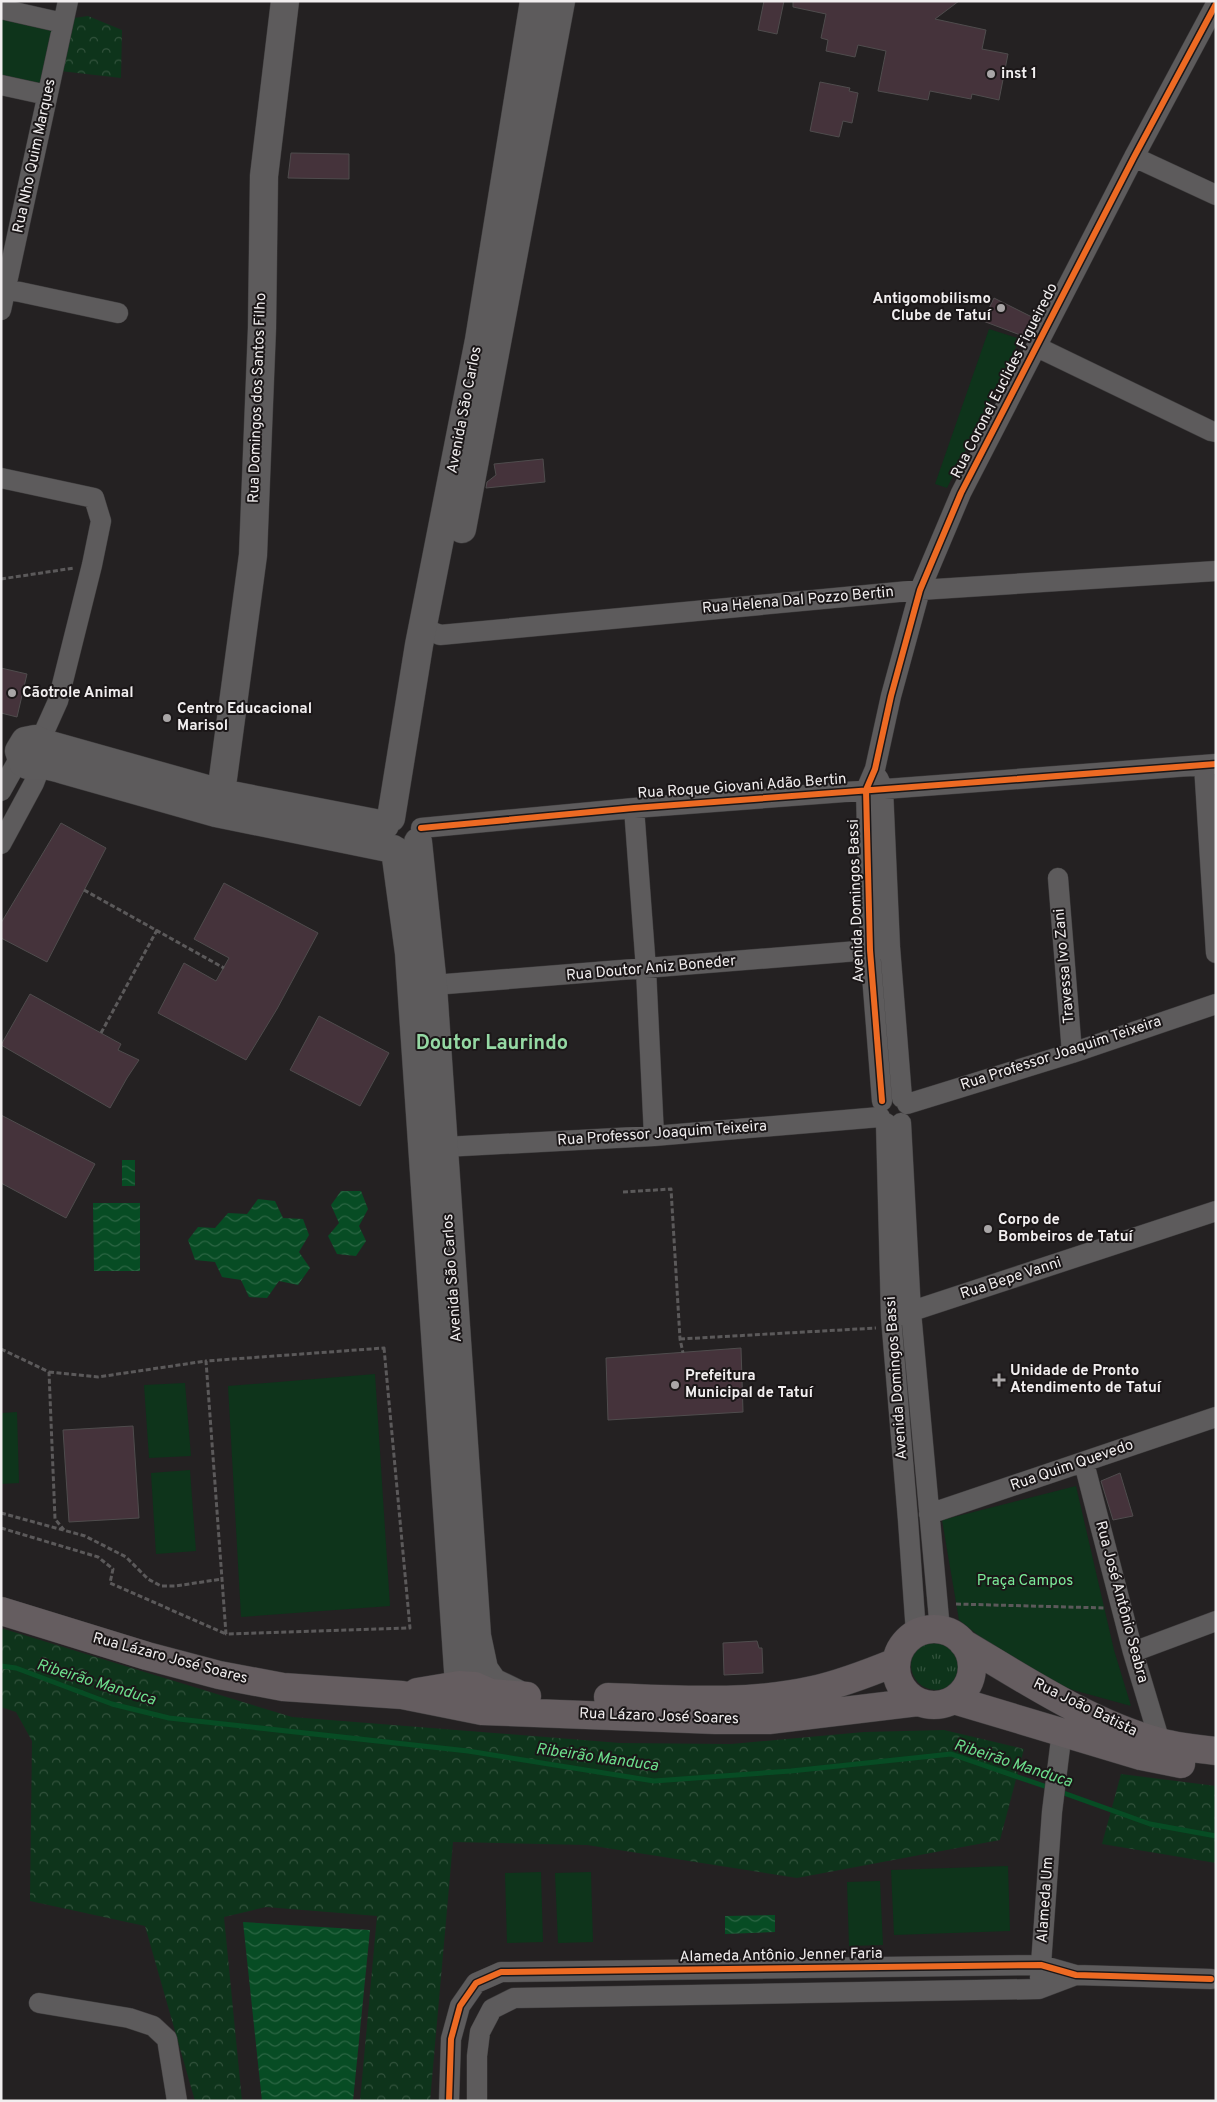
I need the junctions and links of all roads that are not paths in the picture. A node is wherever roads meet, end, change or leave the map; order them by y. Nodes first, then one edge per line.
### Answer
1 (68, 1) edge
2 (285, 1) edge
3 (534, 1) edge
4 (560, 1) edge
5 (1216, 4) edge
6 (1, 9) edge
7 (64, 23) junction
8 (1, 85) edge
9 (47, 95) junction
10 (1134, 157) junction
11 (1216, 195) edge
12 (6, 289) junction
13 (1, 310) edge
14 (118, 313) dead end
15 (1037, 347) junction
16 (1216, 432) edge
17 (1, 478) edge
18 (1216, 571) edge
19 (920, 590) junction
20 (432, 632) junction
21 (25, 748) edge
22 (1210, 765) edge
23 (1, 790) edge
24 (874, 790) junction
25 (218, 803) junction
26 (634, 808) junction
27 (402, 833) junction
28 (1, 844) edge
29 (1058, 878) dead end
30 (880, 949) junction
31 (1216, 953) edge
32 (646, 969) junction
33 (422, 986) junction
34 (1216, 1004) edge
35 (1072, 1053) junction
36 (893, 1111) junction
37 (654, 1136) junction
38 (444, 1147) junction
39 (1216, 1211) edge
40 (911, 1312) junction
41 (891, 1322) junction
42 (1216, 1417) edge
43 (1084, 1463) junction
44 (929, 1514) junction
45 (1, 1611) edge
46 (1216, 1621) edge
47 (939, 1627) junction
48 (1133, 1652) junction
49 (896, 1662) junction
50 (459, 1685) junction
51 (1045, 1691) junction
52 (518, 1694) junction
53 (402, 1695) junction
54 (954, 1700) junction
55 (918, 1702) junction
56 (482, 1711) junction
57 (1062, 1731) junction
58 (1160, 1742) junction
59 (1216, 1751) edge
60 (1216, 1768) edge
61 (1041, 1964) junction
62 (1076, 1975) junction
63 (1211, 1979) dead end
64 (1039, 1989) junction
65 (39, 2003) dead end
66 (177, 2101) edge
67 (449, 2101) edge
68 (477, 2101) edge

1 - 7 street, Rua Nho Quim Marques
2 - 25 main road, Rua Domingos dos Santos Filho
3 - 20 main road, Avenida São Carlos
4 - 20 main road, Avenida São Carlos
5 - 10 street, Rua Coronel Euclides Figueiredo
6 - 7 street
7 - 9 street, Rua Nho Quim Marques
8 - 9 street
9 - 12 street, Rua Nho Quim Marques
10 - 11 street
10 - 15 street, Rua Coronel Euclides Figueiredo
12 - 13 street, Rua Nho Quim Marques
12 - 14 street
15 - 16 street
15 - 19 street, Rua Coronel Euclides Figueiredo
17 - 21 street
18 - 19 street, Rua Helena Dal Pozzo Bertin
19 - 20 street, Rua Helena Dal Pozzo Bertin
19 - 24 street, Rua Coronel Euclides Figueiredo
20 - 27 main road, Avenida São Carlos
21 - 23 street
21 - 25 main road
21 - 28 street
22 - 24 street, Rua Roque Giovani Adão Bertin
22 - 31 street
24 - 26 street, Rua Roque Giovani Adão Bertin
24 - 30 street, Avenida Domingos Bassi
25 - 27 main road
26 - 27 street, Rua Roque Giovani Adão Bertin
26 - 32 street
27 - 33 main road, Avenida São Carlos
29 - 35 street, Travessa Ivo Zani
30 - 32 street, Rua Doutor Aniz Boneder
30 - 36 street, Avenida Domingos Bassi
32 - 33 street, Rua Doutor Aniz Boneder
32 - 37 street
33 - 38 main road, Avenida São Carlos
33 - 50 main road, Avenida São Carlos
34 - 35 street, Rua Professor Joaquim Teixeira
35 - 36 street, Rua Professor Joaquim Teixeira
36 - 37 street, Rua Professor Joaquim Teixeira
36 - 40 street, Avenida Domingos Bassi
36 - 41 street, Avenida Domingos Bassi
37 - 38 street, Rua Professor Joaquim Teixeira
38 - 52 main road, Avenida São Carlos
39 - 40 street, Rua Bepe Vanni
40 - 41 street, Rua Bepe Vanni
40 - 44 street, Avenida Domingos Bassi
41 - 47 street, Avenida Domingos Bassi
42 - 43 street, Rua Quim Quevedo
43 - 44 street, Rua Quim Quevedo
43 - 48 street, Rua José Antônio Seabra
44 - 47 street, Avenida Domingos Bassi
45 - 53 main road, Rua Lázaro José Soares
46 - 48 street
47 - 49 main road
47 - 51 main road, Rua João Batista
47 - 54 main road
48 - 58 street, Rua José Antônio Seabra
49 - 52 main road, Rua Lázaro José Soares
49 - 55 main road
50 - 52 main road, Rua Lázaro José Soares
50 - 53 main road, Rua Lázaro José Soares
50 - 56 main road, Avenida São Carlos
51 - 57 main road
51 - 58 main road, Rua João Batista
53 - 56 main road, Rua Lázaro José Soares
54 - 55 main road
54 - 57 main road
55 - 56 main road, Rua Lázaro José Soares
57 - 60 main road
57 - 61 street, Alameda Um
58 - 59 main road, Rua João Batista
61 - 62 street, Alameda Antônio Jenner Faria
61 - 64 street, Alameda Um
61 - 67 street, Alameda Antônio Jenner Faria
62 - 63 street, Alameda Antônio Jenner Faria
62 - 64 street, Alameda Antônio Jenner Faria
64 - 68 street, Alameda Antônio Jenner Faria
65 - 66 street

